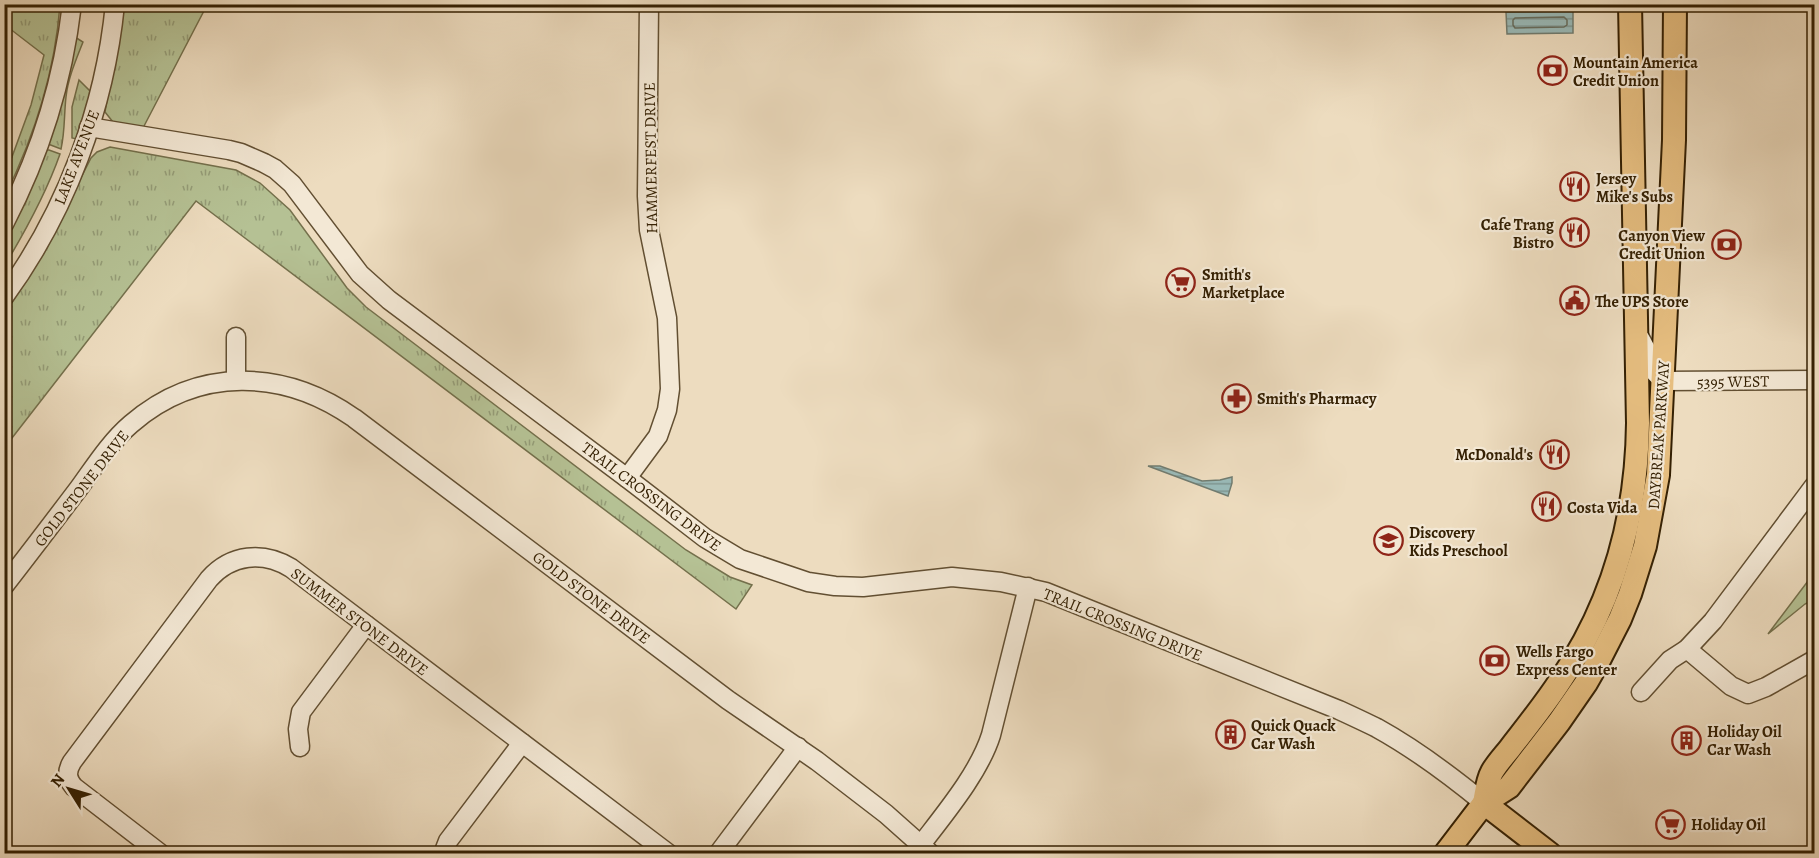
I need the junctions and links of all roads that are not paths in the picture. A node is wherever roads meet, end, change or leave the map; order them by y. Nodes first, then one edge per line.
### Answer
1 (72, 4) edge
2 (115, 4) edge
3 (649, 4) edge
4 (1630, 4) edge
5 (1675, 4) edge
6 (89, 127) junction
7 (4, 224) edge
8 (4, 297) edge
9 (1637, 333) junction
10 (236, 337) dead end
11 (1637, 378) junction
12 (236, 380) junction
13 (1809, 380) edge
14 (1663, 381) junction
15 (1658, 475) junction
16 (627, 478) junction
17 (1815, 486) edge
18 (4, 586) edge
19 (1028, 587) junction
20 (366, 625) junction
21 (1687, 649) junction
22 (1815, 660) edge
23 (1641, 692) dead end
24 (522, 743) junction
25 (300, 747) dead end
26 (798, 747) junction
27 (1484, 803) junction
28 (922, 850) edge
29 (161, 854) edge
30 (443, 854) edge
31 (669, 854) edge
32 (718, 854) edge
33 (1445, 854) edge
34 (1550, 854) edge

1 - 7 street
2 - 6 street, LAKE AVENUE
3 - 16 street, HAMMERFEST DRIVE
4 - 9 main road, DAYBREAK PARKWAY
5 - 14 main road, DAYBREAK PARKWAY
6 - 8 street, LAKE AVENUE
6 - 16 street, TRAIL CROSSING DRIVE
9 - 11 main road, DAYBREAK PARKWAY
9 - 14 street
10 - 12 street
11 - 15 main road
11 - 27 main road, DAYBREAK PARKWAY
12 - 18 street, GOLD STONE DRIVE
12 - 26 street, GOLD STONE DRIVE
13 - 14 street, 5395 WEST
14 - 15 main road, DAYBREAK PARKWAY
15 - 27 main road, DAYBREAK PARKWAY
16 - 19 street, TRAIL CROSSING DRIVE
17 - 21 street
19 - 27 street, TRAIL CROSSING DRIVE
19 - 28 street
20 - 24 street, SUMMER STONE DRIVE
20 - 25 street
20 - 29 street, SUMMER STONE DRIVE
21 - 22 street
21 - 23 street
24 - 30 street
24 - 31 street, SUMMER STONE DRIVE
26 - 28 street, GOLD STONE DRIVE
26 - 32 street
27 - 33 main road
27 - 34 main road

